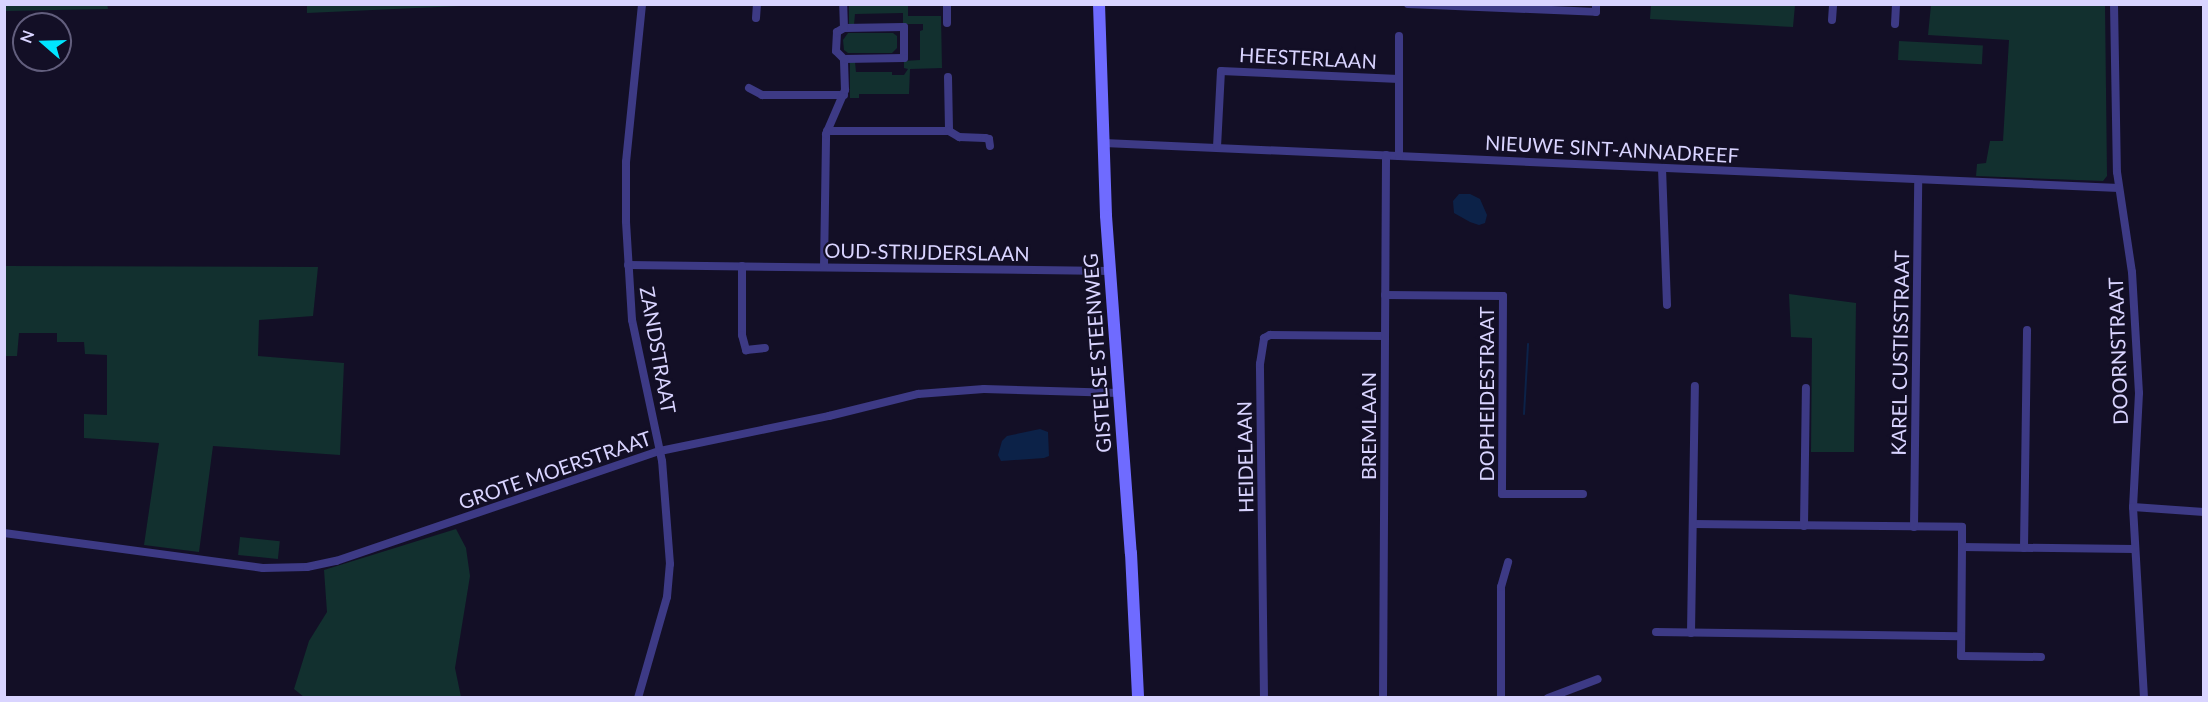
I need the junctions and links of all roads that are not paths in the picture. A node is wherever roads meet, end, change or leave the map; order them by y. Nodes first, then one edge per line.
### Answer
1 (642, 4) edge
2 (757, 4) edge
3 (843, 4) edge
4 (947, 4) edge
5 (1099, 4) edge
6 (1408, 4) edge
7 (1833, 4) edge
8 (1896, 4) edge
9 (2114, 4) edge
10 (1596, 8) edge
11 (756, 18) dead end
12 (1832, 20) dead end
13 (947, 23) dead end
14 (1895, 24) dead end
15 (844, 28) junction
16 (1400, 36) dead end
17 (844, 59) junction
18 (948, 77) dead end
19 (1399, 79) junction
20 (749, 88) dead end
21 (844, 95) junction
22 (949, 130) junction
23 (826, 131) junction
24 (1104, 143) junction
25 (990, 146) dead end
26 (1217, 147) junction
27 (1386, 155) junction
28 (1400, 156) junction
29 (1662, 168) junction
30 (1918, 180) junction
31 (2119, 188) junction
32 (628, 265) junction
33 (742, 266) junction
34 (824, 267) junction
35 (1110, 271) junction
36 (1385, 295) junction
37 (1667, 305) dead end
38 (2027, 330) dead end
39 (1385, 336) junction
40 (765, 348) dead end
41 (1695, 386) dead end
42 (1806, 388) dead end
43 (1119, 393) junction
44 (660, 451) junction
45 (1583, 494) dead end
46 (2133, 507) junction
47 (2204, 512) edge
48 (1693, 524) junction
49 (1804, 525) junction
50 (1914, 527) junction
51 (4, 532) edge
52 (1962, 547) junction
53 (2024, 548) junction
54 (2134, 549) junction
55 (1508, 562) dead end
56 (1656, 632) dead end
57 (1691, 633) junction
58 (1961, 636) junction
59 (2041, 657) dead end
60 (1598, 680) dead end
61 (638, 698) edge
62 (1138, 698) edge
63 (1264, 698) edge
64 (1383, 698) edge
65 (1501, 698) edge
66 (1548, 698) edge
67 (2144, 698) edge

1 - 32 street, ZANDSTRAAT
2 - 11 street
3 - 15 street
4 - 13 street
5 - 24 main road, GISTELSE STEENWEG
6 - 10 street
7 - 12 street
8 - 14 street
9 - 31 street, DOORNSTRAAT
15 - 17 street
15 - 17 street
16 - 19 street, HEESTERLAAN
17 - 21 street
18 - 22 street
19 - 26 street, HEESTERLAAN
19 - 28 street, HEESTERLAAN
20 - 21 street
21 - 23 street
22 - 23 street
22 - 25 street
23 - 34 street
24 - 26 street, NIEUWE SINT-ANNADREEF
24 - 35 main road, GISTELSE STEENWEG
26 - 27 street, NIEUWE SINT-ANNADREEF
27 - 28 street, NIEUWE SINT-ANNADREEF
27 - 36 street, BREMLAAN
28 - 29 street, NIEUWE SINT-ANNADREEF
29 - 30 street, NIEUWE SINT-ANNADREEF
29 - 37 street
30 - 31 street, NIEUWE SINT-ANNADREEF
30 - 50 street, KAREL CUSTISSTRAAT
31 - 46 street, DOORNSTRAAT
32 - 33 street, OUD-STRIJDERSLAAN
32 - 44 street, ZANDSTRAAT
33 - 34 street, OUD-STRIJDERSLAAN
33 - 40 street
34 - 35 street, OUD-STRIJDERSLAAN
35 - 43 main road, GISTELSE STEENWEG
36 - 39 street, BREMLAAN
36 - 45 street, DOPHEIDESTRAAT
38 - 53 street
39 - 63 street, HEIDELAAN
39 - 64 street, BREMLAAN
41 - 48 street
42 - 49 street
43 - 44 street, GROTE MOERSTRAAT
43 - 62 main road, GISTELSE STEENWEG
44 - 51 street, GROTE MOERSTRAAT
44 - 61 street, ZANDSTRAAT
46 - 47 street
46 - 54 street, DOORNSTRAAT
48 - 49 street
48 - 57 street
49 - 50 street
50 - 52 street
52 - 53 street
52 - 58 street
53 - 54 street
54 - 67 street, DOORNSTRAAT
55 - 65 street
56 - 57 street
57 - 58 street
58 - 59 street
60 - 66 street

